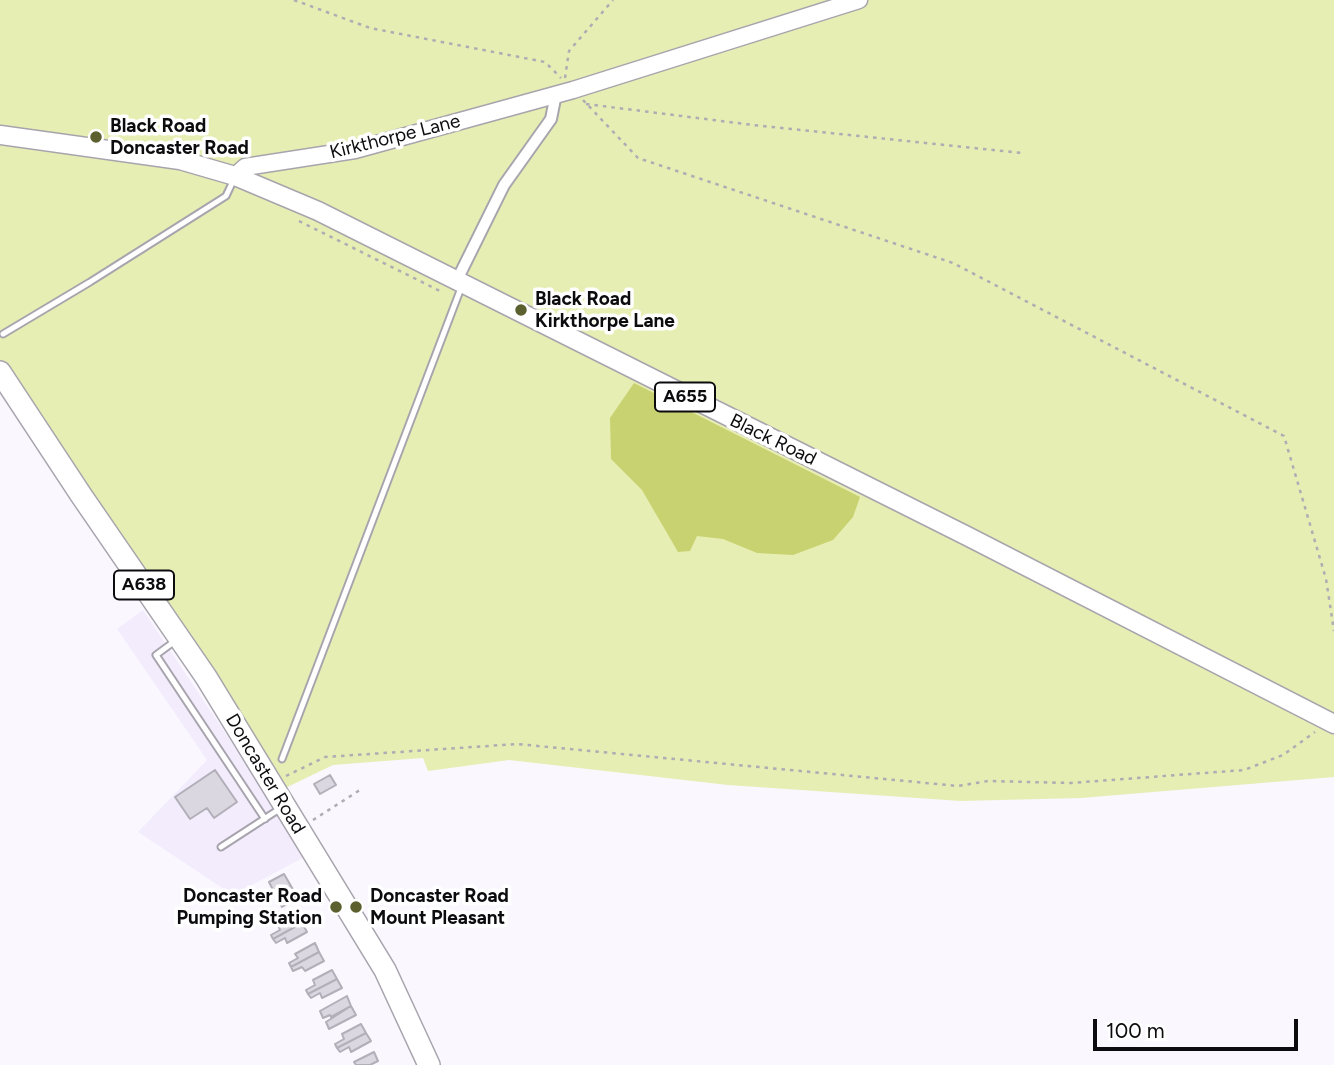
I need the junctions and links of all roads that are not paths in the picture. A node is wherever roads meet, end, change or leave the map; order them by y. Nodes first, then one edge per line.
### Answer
1 (859, 0) edge
2 (556, 94) junction
3 (0, 135) edge
4 (235, 176) junction
5 (458, 289) junction
6 (3, 334) dead end
7 (0, 372) edge
8 (0, 391) edge
9 (81, 495) junction
10 (180, 636) junction
11 (1331, 722) edge
12 (282, 759) dead end
13 (284, 807) junction
14 (265, 819) junction
15 (221, 847) dead end
16 (429, 1065) edge

1 - 2 street, Kirkthorpe Lane
2 - 4 street, Kirkthorpe Lane
2 - 5 street
3 - 4 main road, Black Road / A655
4 - 5 main road, Black Road / A655
4 - 6 lane
5 - 11 main road, Black Road / A655
5 - 12 lane
7 - 9 highway, Doncaster Road / A638
8 - 9 highway, Doncaster Road / A638
9 - 10 highway, Doncaster Road / A638
10 - 13 highway, Doncaster Road / A638
10 - 14 lane
13 - 14 lane
13 - 16 highway, Doncaster Road / A638
14 - 15 lane

